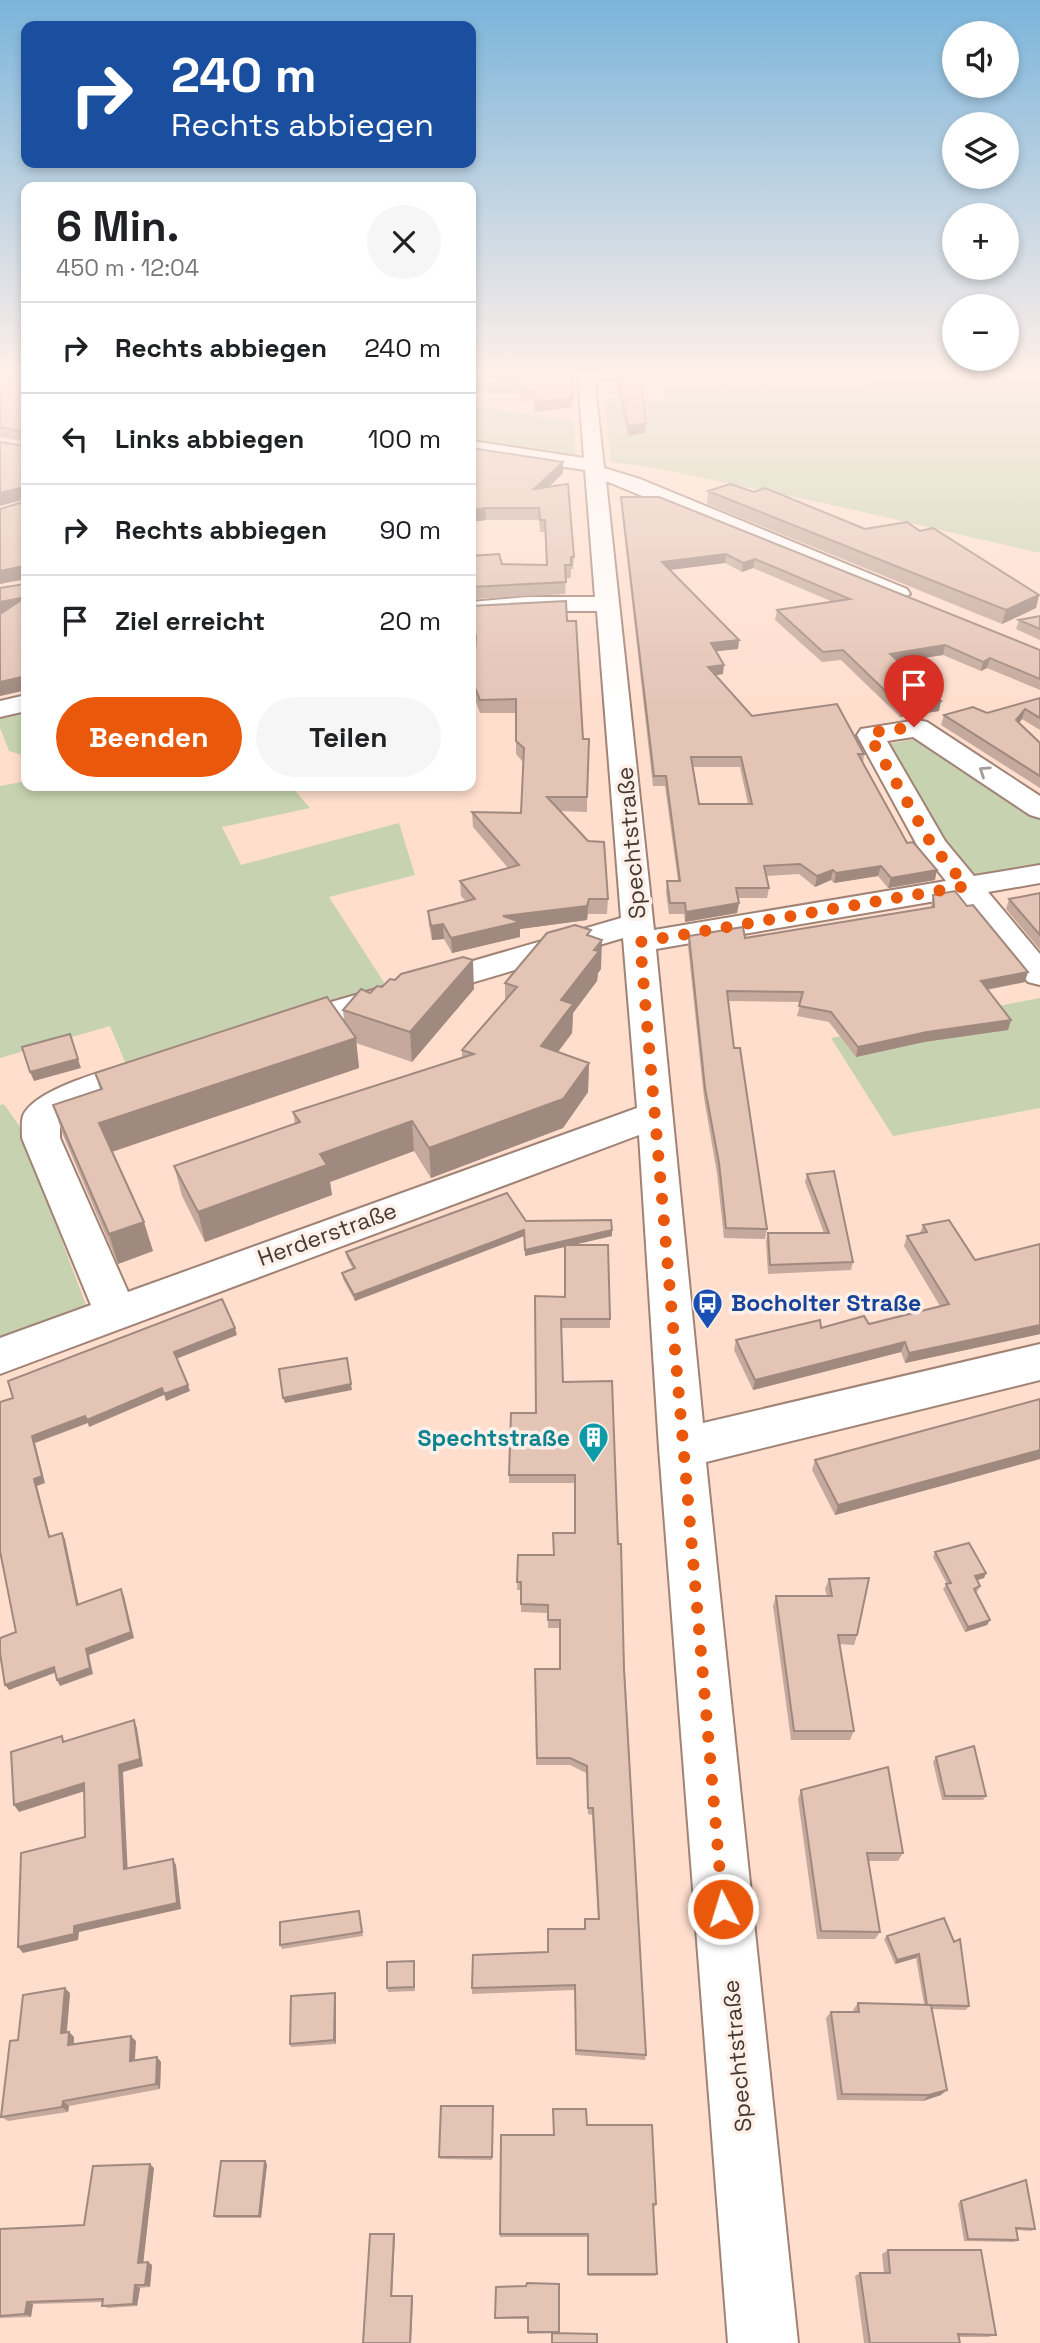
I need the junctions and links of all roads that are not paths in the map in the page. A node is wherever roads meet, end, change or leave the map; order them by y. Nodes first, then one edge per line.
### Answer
1 (597, 486) edge
2 (637, 486) edge
3 (920, 602) edge
4 (609, 604) junction
5 (476, 609) edge
6 (21, 704) edge
7 (0, 709) edge
8 (1040, 809) edge
9 (1040, 874) edge
10 (966, 886) junction
11 (639, 933) junction
12 (1040, 975) edge
13 (255, 1036) edge
14 (178, 1061) edge
15 (656, 1115) junction
16 (116, 1313) junction
17 (0, 1356) edge
18 (1040, 1362) edge
19 (682, 1448) junction
20 (763, 2343) edge

1 - 4 street, Spechtstraße
2 - 3 street
4 - 5 street
4 - 11 street, Spechtstraße
6 - 7 street
8 -> 10 street
9 - 10 street
10 - 11 street
10 - 12 street
11 - 13 street
11 - 15 street, Spechtstraße
14 - 16 street
15 - 16 street, Herderstraße
15 - 19 street, Spechtstraße
16 - 17 street, Herderstraße
18 - 19 street
19 - 20 street, Spechtstraße

